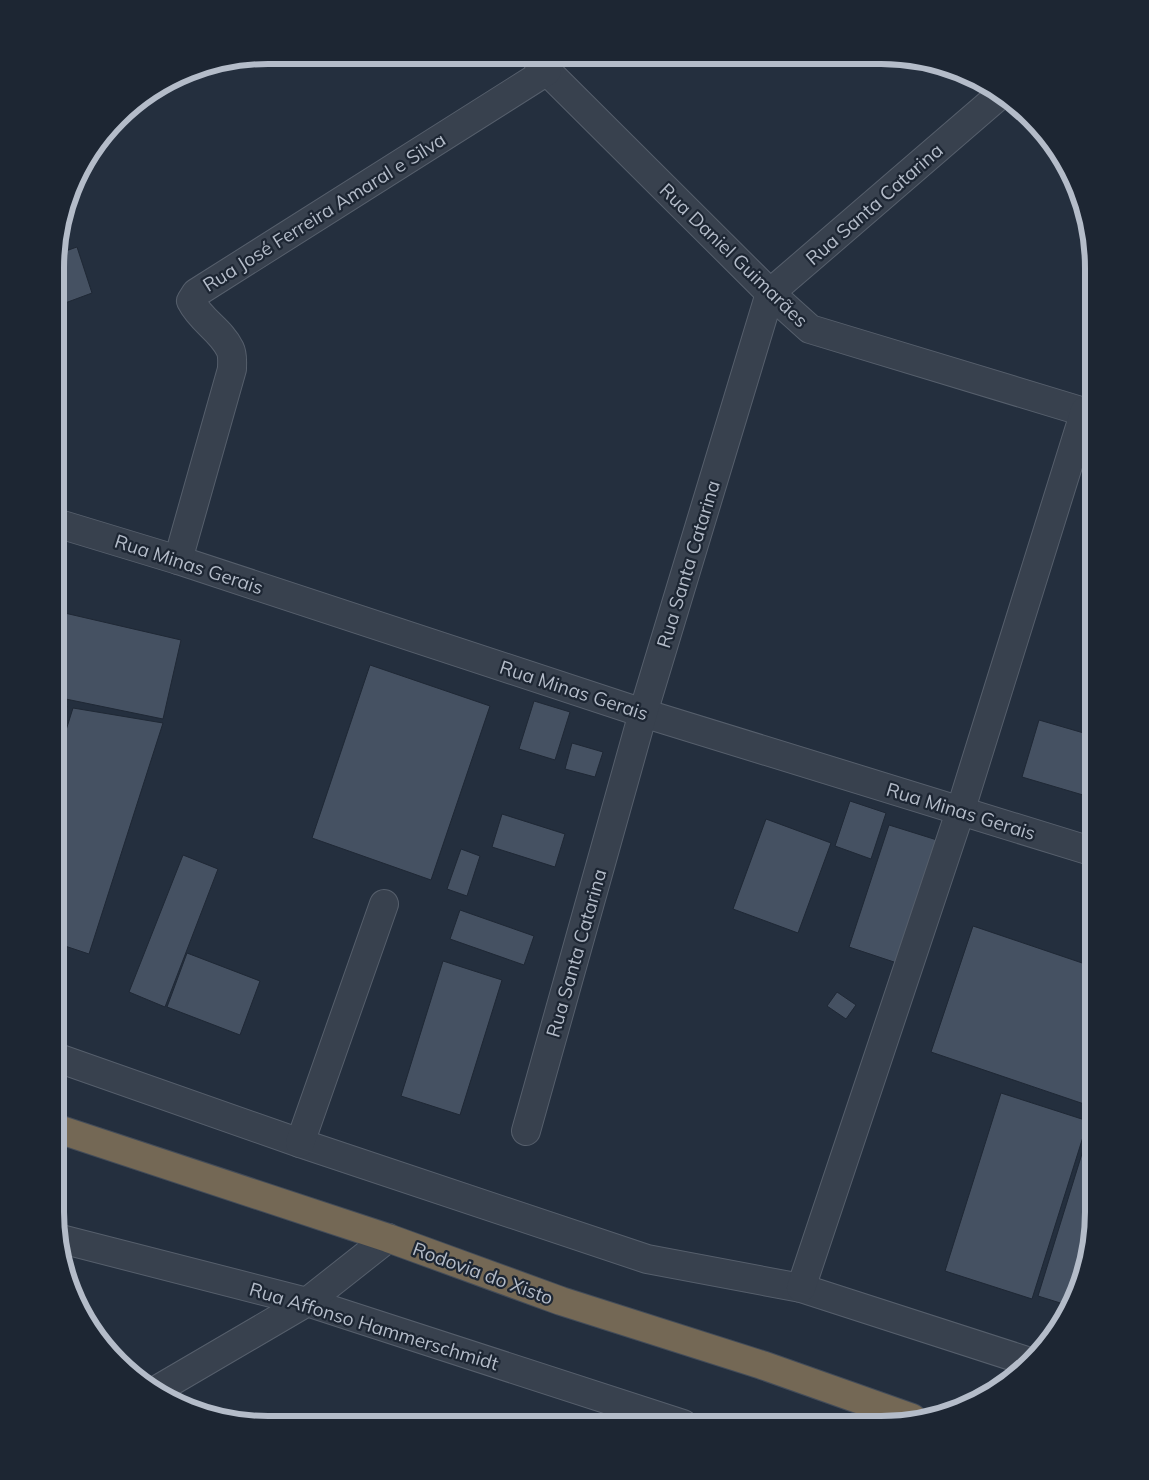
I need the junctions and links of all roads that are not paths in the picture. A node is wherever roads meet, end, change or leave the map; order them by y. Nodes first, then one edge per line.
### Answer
1 (539, 64) edge
2 (541, 64) edge
3 (995, 99) edge
4 (770, 294) junction
5 (1085, 412) edge
6 (1085, 428) edge
7 (64, 525) edge
8 (178, 560) junction
9 (643, 713) junction
10 (960, 812) junction
11 (1085, 849) edge
12 (384, 904) dead end
13 (64, 1060) edge
14 (64, 1131) edge
15 (526, 1131) dead end
16 (300, 1142) junction
17 (388, 1238) junction
18 (65, 1240) edge
19 (802, 1288) junction
20 (307, 1302) junction
21 (1022, 1359) edge
22 (162, 1387) edge
23 (904, 1415) edge
24 (658, 1416) edge

1 - 8 street, Rua José Ferreira Amaral e Silva
2 - 4 street, Rua Daniel Guimarães
3 - 4 street, Rua Santa Catarina
4 - 5 street, Rua Daniel Guimarães
4 - 9 street, Rua Santa Catarina
6 - 10 street
7 - 8 street, Rua Minas Gerais
8 - 9 street, Rua Minas Gerais
9 - 10 street, Rua Minas Gerais
9 - 15 street, Rua Santa Catarina
10 - 11 street, Rua Minas Gerais
10 - 19 street
12 - 16 street
13 - 16 street
14 - 17 highway, Rodovia do Xisto
16 - 19 street
17 - 20 street
17 - 23 highway, Rodovia do Xisto
18 - 20 street, Rua Affonso Hammerschmidt
19 - 21 street
20 - 22 street
20 - 24 street, Rua Affonso Hammerschmidt

